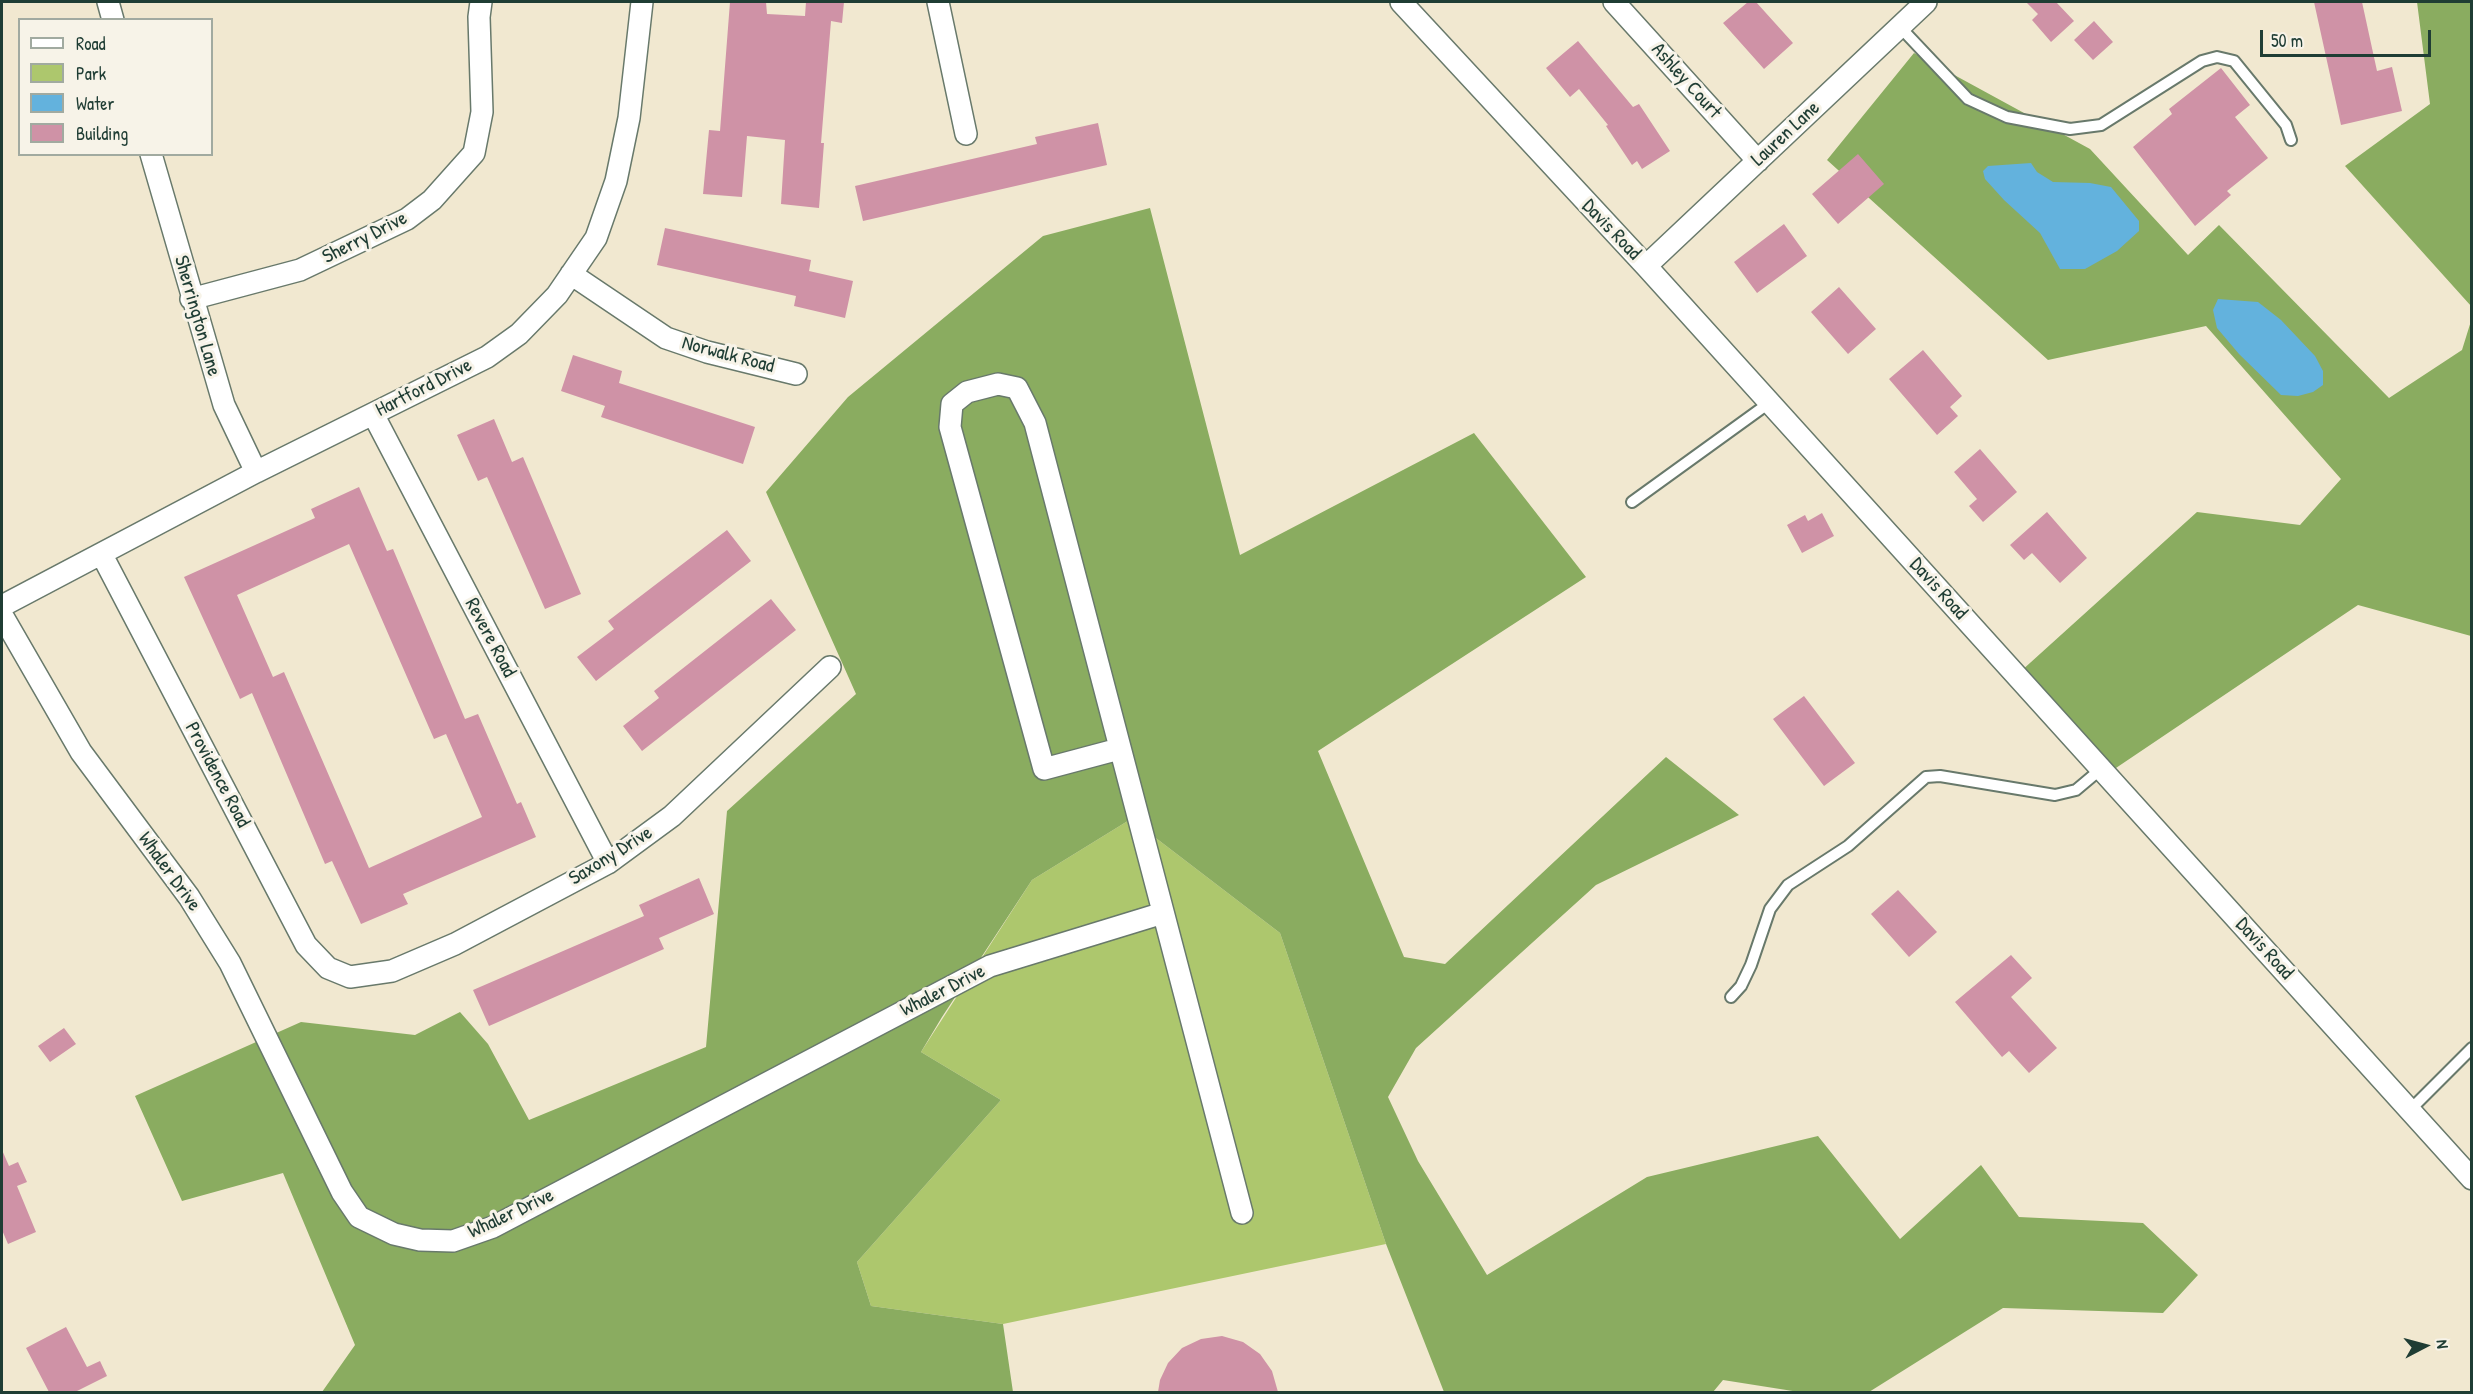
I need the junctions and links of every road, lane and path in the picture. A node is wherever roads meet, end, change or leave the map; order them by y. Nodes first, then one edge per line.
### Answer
1 (108, 2) edge
2 (482, 2) edge
3 (642, 2) edge
4 (938, 2) edge
5 (1401, 2) edge
6 (1614, 2) edge
7 (1926, 2) edge
8 (112, 18) edge
9 (1900, 27) junction
10 (966, 134) dead end
11 (2290, 140) dead end
12 (152, 156) edge
13 (1758, 161) junction
14 (1646, 266) junction
15 (571, 274) junction
16 (191, 299) junction
17 (796, 374) dead end
18 (1769, 403) junction
19 (373, 414) junction
20 (256, 472) junction
21 (1632, 502) dead end
22 (102, 555) junction
23 (2, 606) edge
24 (2, 615) edge
25 (830, 667) dead end
26 (1119, 749) junction
27 (2101, 769) junction
28 (608, 862) junction
29 (1163, 913) junction
30 (350, 977) joint
31 (1731, 997) dead end
32 (2472, 1048) edge
33 (2410, 1110) junction
34 (2472, 1179) edge
35 (1242, 1213) dead end

1 - 8 street
2 - 16 street, Sherry Drive
3 - 15 street, Hartford Drive
4 - 10 street
5 - 14 street, Davis Road
6 - 13 street, Ashley Court
7 - 9 street, Lauren Lane
9 - 11 lane
9 - 13 street, Lauren Lane
12 - 16 street, Sherrington Lane
13 - 14 street, Lauren Lane
14 - 18 street, Davis Road
15 - 17 street, Norwalk Road
15 - 19 street, Hartford Drive
16 - 20 street, Sherrington Lane
18 - 21 lane
18 - 27 street, Davis Road
19 - 20 street, Hartford Drive
19 - 28 street, Revere Road
20 - 22 street, Hartford Drive
22 - 23 street, Hartford Drive
22 - 30 street, Providence Road
24 - 29 street, Whaler Drive
25 - 28 street, Saxony Drive
26 - 26 street
26 - 29 street
27 - 31 lane
27 - 33 street, Davis Road
28 - 30 street, Saxony Drive
29 - 35 street
32 - 33 lane
33 - 34 street, Davis Road

